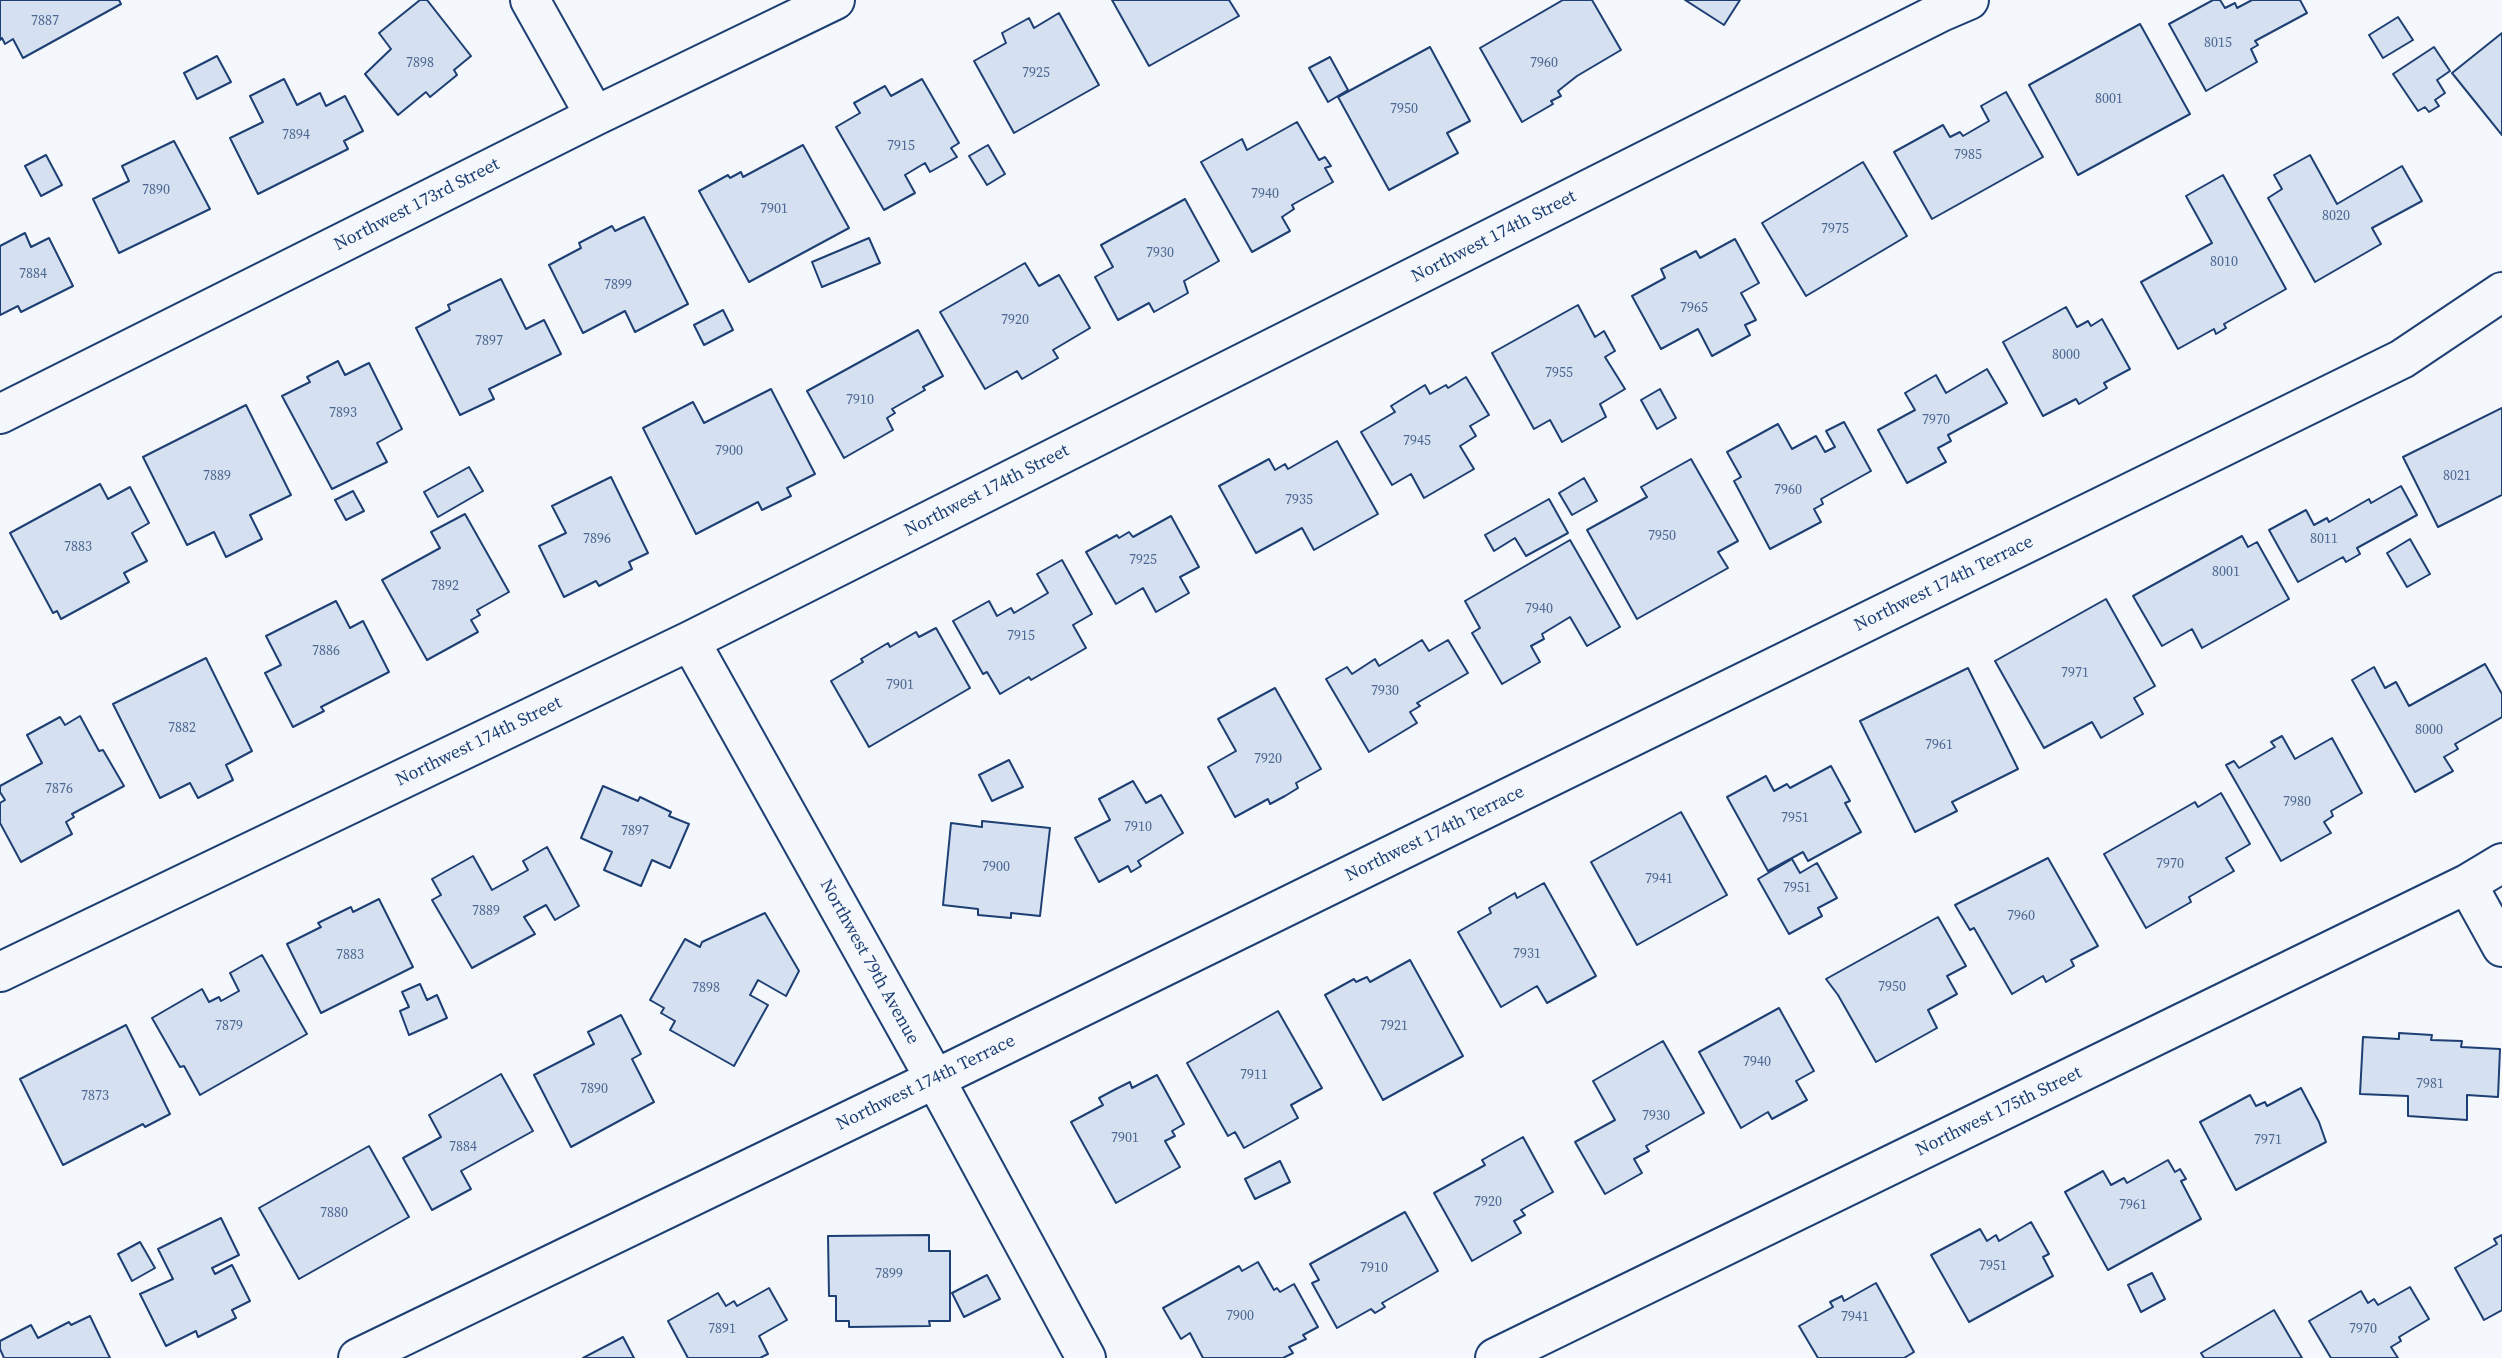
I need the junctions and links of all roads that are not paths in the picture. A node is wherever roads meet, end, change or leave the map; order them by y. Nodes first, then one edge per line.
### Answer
1 (530, 0) edge
2 (835, 0) edge
3 (1947, 4) edge
4 (595, 116) junction
5 (2502, 292) edge
6 (0, 414) edge
7 (690, 641) junction
8 (2502, 863) edge
9 (2467, 884) junction
10 (2502, 947) edge
11 (0, 972) edge
12 (935, 1079) junction
13 (358, 1358) edge
14 (1086, 1358) edge
15 (1495, 1358) edge

1 - 4 street
2 - 4 street, Northwest 173rd Street
3 - 7 street, Northwest 174th Street
4 - 6 street, Northwest 173rd Street
5 - 12 street, Northwest 174th Terrace
7 - 11 street, Northwest 174th Street
7 - 12 street, Northwest 79th Avenue
8 - 9 street, Northwest 175th Street
9 - 10 street
9 - 15 street, Northwest 175th Street
12 - 13 street, Northwest 174th Terrace
12 - 14 street, Northwest 79th Avenue

